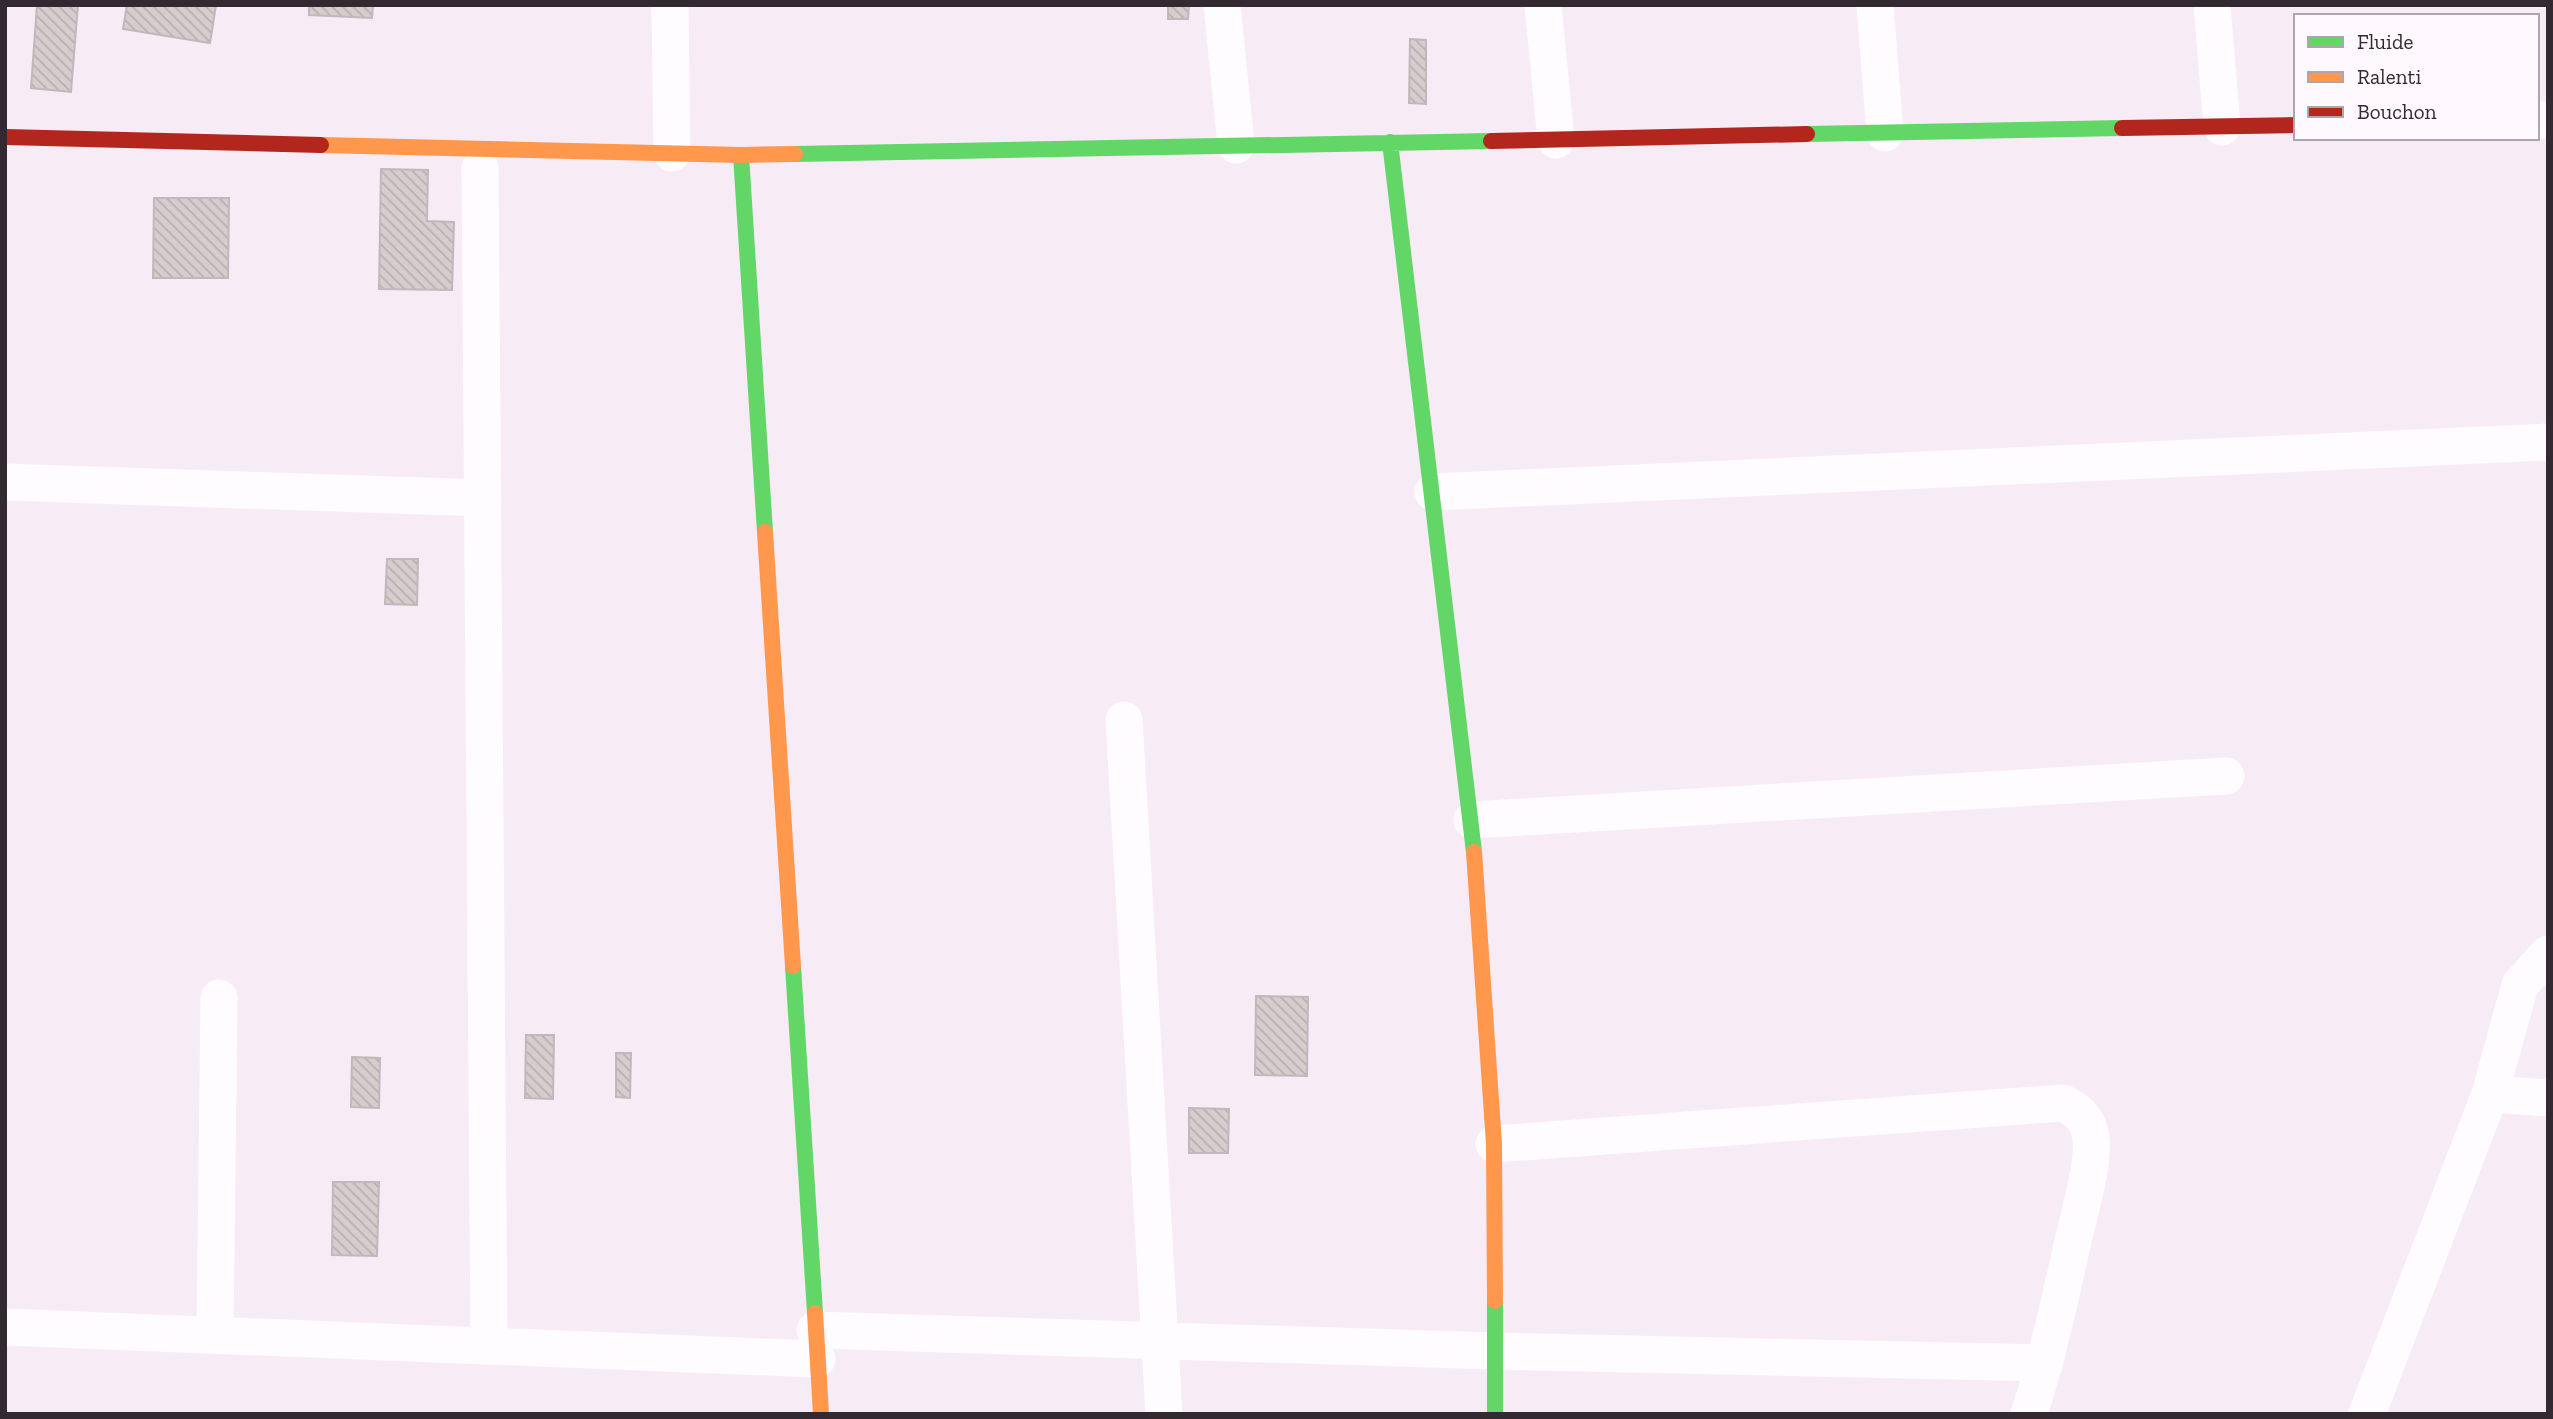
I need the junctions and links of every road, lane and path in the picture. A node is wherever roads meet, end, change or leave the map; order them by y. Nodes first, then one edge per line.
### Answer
1 (670, 5) edge
2 (1222, 5) edge
3 (1543, 5) edge
4 (1875, 5) edge
5 (2212, 5) edge
6 (2294, 125) edge
7 (2222, 127) junction
8 (1885, 133) junction
9 (5, 137) edge
10 (1556, 139) junction
11 (1390, 142) junction
12 (1236, 145) junction
13 (672, 153) junction
14 (741, 155) junction
15 (480, 168) dead end
16 (2548, 442) edge
17 (5, 482) edge
18 (1433, 492) junction
19 (483, 498) junction
20 (1124, 720) dead end
21 (2226, 776) dead end
22 (1472, 820) junction
23 (2548, 954) edge
24 (219, 998) dead end
25 (2490, 1094) junction
26 (2548, 1098) edge
27 (1494, 1144) junction
28 (5, 1327) edge
29 (215, 1335) junction
30 (1160, 1341) junction
31 (816, 1345) junction
32 (489, 1346) junction
33 (1494, 1351) junction
34 (2045, 1363) junction
35 (821, 1414) edge
36 (1164, 1414) edge
37 (1494, 1414) edge
38 (2029, 1414) edge
39 (2367, 1414) edge

1 - 13 street
2 - 12 street
3 - 10 street
4 - 8 street
5 - 7 street
6 - 7 street
7 - 8 street
8 - 10 street
9 - 13 street
10 - 11 street
11 - 12 street
11 - 18 street
12 - 14 street
13 - 14 street
14 - 31 street
15 - 19 street
16 - 18 street
17 - 19 street
18 - 22 street
19 - 32 street
20 - 30 street
21 - 22 street
22 - 27 street
23 - 25 street
24 - 29 street
25 - 26 street
25 - 39 street
27 - 33 street
27 - 34 street
28 - 29 street
29 - 32 street
30 - 31 street
30 - 33 street
30 - 36 street
31 - 32 street
31 - 35 street
33 - 34 street
33 - 37 street
34 - 38 street

